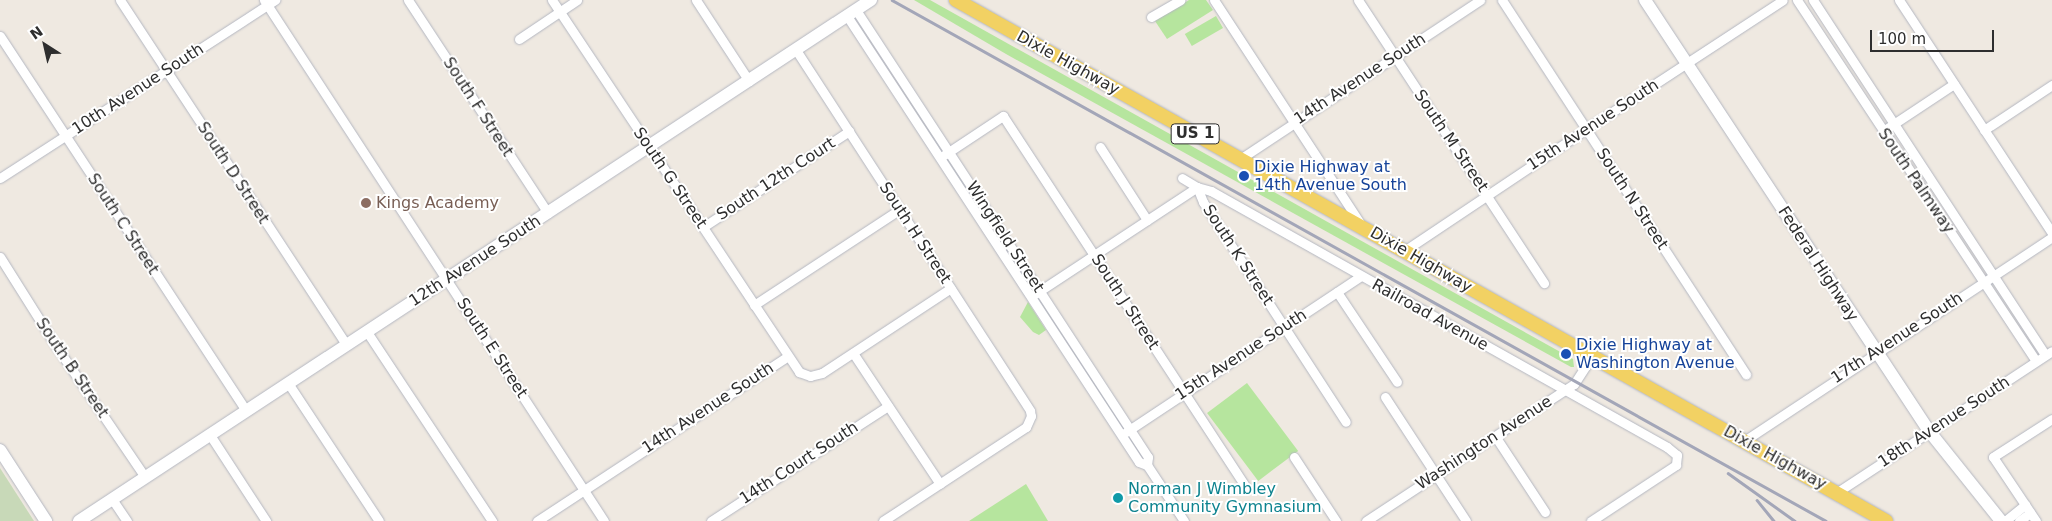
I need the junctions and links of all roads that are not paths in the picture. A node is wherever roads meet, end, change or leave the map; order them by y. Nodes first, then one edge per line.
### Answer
1 (120, 0) edge
2 (408, 0) edge
3 (552, 0) edge
4 (577, 0) edge
5 (696, 0) edge
6 (871, 0) edge
7 (1180, 0) edge
8 (1214, 0) edge
9 (1358, 0) edge
10 (1480, 0) edge
11 (1502, 0) edge
12 (1645, 0) edge
13 (1783, 0) edge
14 (1797, 0) edge
15 (1813, 0) edge
16 (1899, 0) edge
17 (958, 1) edge
18 (269, 2) edge
19 (559, 12) junction
20 (852, 13) junction
21 (1151, 17) dead end
22 (0, 36) edge
23 (519, 39) dead end
24 (796, 50) junction
25 (1395, 56) junction
26 (1687, 64) junction
27 (167, 71) junction
28 (749, 82) junction
29 (1954, 84) junction
30 (2052, 84) edge
31 (1294, 122) junction
32 (1895, 123) junction
33 (1586, 128) junction
34 (1984, 130) junction
35 (848, 131) junction
36 (1883, 131) junction
37 (66, 136) junction
38 (648, 147) junction
39 (1100, 147) dead end
40 (949, 152) junction
41 (940, 158) junction
42 (1240, 159) junction
43 (0, 178) edge
44 (1182, 178) dead end
45 (972, 187) junction
46 (1197, 187) junction
47 (963, 193) junction
48 (1487, 195) junction
49 (900, 209) junction
50 (548, 213) junction
51 (1147, 220) junction
52 (703, 227) junction
53 (1364, 228) junction
54 (2052, 233) edge
55 (2052, 237) edge
56 (1404, 252) junction
57 (1094, 255) junction
58 (0, 257) edge
59 (1993, 275) junction
60 (1361, 276) junction
61 (447, 279) junction
62 (1983, 281) junction
63 (1544, 283) dead end
64 (952, 288) junction
65 (1039, 290) junction
66 (1337, 292) junction
67 (1030, 296) junction
68 (754, 305) junction
69 (1285, 327) junction
70 (367, 332) junction
71 (346, 346) junction
72 (1876, 352) junction
73 (853, 353) junction
74 (2049, 353) edge
75 (788, 356) junction
76 (1592, 356) junction
77 (2036, 361) junction
78 (1746, 374) dead end
79 (1397, 382) dead end
80 (288, 384) junction
81 (1564, 390) junction
82 (1184, 393) junction
83 (1385, 397) dead end
84 (888, 406) junction
85 (246, 411) junction
86 (2052, 419) edge
87 (1346, 422) dead end
88 (1130, 429) junction
89 (1929, 431) junction
90 (210, 435) junction
91 (1121, 435) junction
92 (1495, 436) junction
93 (1744, 441) junction
94 (0, 450) edge
95 (1294, 457) dead end
96 (1147, 465) junction
97 (1436, 475) junction
98 (145, 477) junction
99 (940, 484) junction
100 (1246, 488) dead end
101 (584, 490) junction
102 (1836, 493) junction
103 (112, 499) junction
104 (2027, 509) junction
105 (1545, 512) dead end
106 (46, 521) edge
107 (79, 521) edge
108 (127, 521) edge
109 (266, 521) edge
110 (379, 521) edge
111 (492, 521) edge
112 (537, 521) edge
113 (604, 521) edge
114 (710, 521) edge
115 (883, 521) edge
116 (1184, 521) edge
117 (1336, 521) edge
118 (1366, 521) edge
119 (1466, 521) edge
120 (1591, 521) edge
121 (1886, 521) edge
122 (2001, 521) edge
123 (2005, 521) edge
124 (2019, 521) edge
125 (2036, 521) edge

1 - 27 street, South D Street
2 - 50 street, South F Street
3 - 19 street, South G Street
4 - 19 street
5 - 28 street
6 - 20 street, 12th Avenue South
7 - 21 street
8 - 31 street
9 - 25 street, South M Street
10 - 25 street, 14th Avenue South
11 - 33 street, South N Street
12 - 26 street, Federal Highway
13 - 26 street, 15th Avenue South
14 - 36 street, South Palmway
15 - 32 street, South Palmway
16 - 29 street
17 - 42 main road, Dixie Highway / US 1
18 - 27 street, 10th Avenue South
18 - 61 street, South E Street
19 - 23 street
19 - 38 street, South G Street
20 - 24 street, 12th Avenue South
20 - 40 street, Wingfield Street
20 - 41 street, Wingfield Street
22 - 37 street, South C Street
24 - 28 street, 12th Avenue South
24 - 35 street, South H Street
25 - 31 street, 14th Avenue South
25 - 48 street, South M Street
26 - 33 street, 15th Avenue South
26 - 72 street, Federal Highway
27 - 37 street, 10th Avenue South
27 - 71 street, South D Street
28 - 38 street, 12th Avenue South
29 - 32 street
29 - 34 street
30 - 34 street
31 - 42 street, 14th Avenue South
31 - 53 street
32 - 36 street
32 - 59 street, South Palmway
33 - 48 street, 15th Avenue South
33 - 78 street, South N Street
34 - 54 street
35 - 49 street, South H Street
35 - 52 street, South 12th Court
36 - 62 street, South Palmway
37 - 43 street, 10th Avenue South
37 - 85 street, South C Street
38 - 50 street, 12th Avenue South
38 - 52 street, South G Street
39 - 51 street
40 - 41 street
40 - 45 street, Wingfield Street
40 - 57 street, South J Street
41 - 47 street, Wingfield Street
42 - 53 main road, Dixie Highway / US 1
44 - 46 street, Railroad Avenue
45 - 47 street
45 - 65 street, Wingfield Street
46 - 51 street
46 - 60 street, Railroad Avenue
46 - 69 street, South K Street
47 - 67 street, Wingfield Street
48 - 56 street, 15th Avenue South
48 - 63 street, South M Street
49 - 64 street, South H Street
49 - 68 street
50 - 61 street, 12th Avenue South
51 - 57 street
52 - 68 street, South G Street
53 - 56 main road, Dixie Highway / US 1
55 - 59 street, 17th Avenue South
56 - 76 main road, Dixie Highway / US 1
57 - 65 street
57 - 82 street, South J Street
58 - 98 street, South B Street
59 - 62 street, 17th Avenue South
59 - 74 street, South Palmway
60 - 66 street, 15th Avenue South
60 - 81 street, Railroad Avenue
61 - 70 street, 12th Avenue South
61 - 101 street, South E Street
62 - 72 street, 17th Avenue South
62 - 77 street, South Palmway
64 - 73 street, 14th Avenue South
64 - 99 street, South H Street
65 - 67 street
65 - 88 street, Wingfield Street
66 - 69 street, 15th Avenue South
66 - 79 street
67 - 91 street, Wingfield Street
68 - 75 street, South G Street
69 - 82 street, 15th Avenue South
69 - 87 street, South K Street
70 - 71 street, 12th Avenue South
70 - 111 street
71 - 80 street, 12th Avenue South
72 - 89 street, Federal Highway
72 - 93 street, 17th Avenue South
73 - 75 street, 14th Avenue South
73 - 84 street
74 - 77 street, 18th Avenue South
75 - 101 street, 14th Avenue South
76 - 81 street, Washington Avenue
76 - 93 main road, Dixie Highway / US 1
77 - 89 street, 18th Avenue South
80 - 85 street, 12th Avenue South
80 - 110 street
81 - 92 street, Washington Avenue
81 - 120 street, Railroad Avenue
82 - 88 street, 15th Avenue South
82 - 100 street, South J Street
83 - 97 street
84 - 99 street
84 - 114 street, 14th Court South
85 - 90 street, 12th Avenue South
86 - 104 street
88 - 91 street, 15th Avenue South
88 - 96 street, Wingfield Street
89 - 102 street, 18th Avenue South
89 - 122 street, Federal Highway
90 - 98 street, 12th Avenue South
90 - 109 street
91 - 96 street, Wingfield Street
92 - 97 street, Washington Avenue
92 - 105 street
93 - 102 main road, Dixie Highway / US 1
94 - 106 street
95 - 117 street
96 - 116 street, Wingfield Street
97 - 118 street, Washington Avenue
97 - 119 street
98 - 103 street, 12th Avenue South
99 - 115 street
101 - 112 street, 14th Avenue South
101 - 113 street, South E Street
102 - 121 main road, Dixie Highway / US 1
103 - 107 street, 12th Avenue South
103 - 108 street
104 - 123 street
104 - 124 street
104 - 125 street

